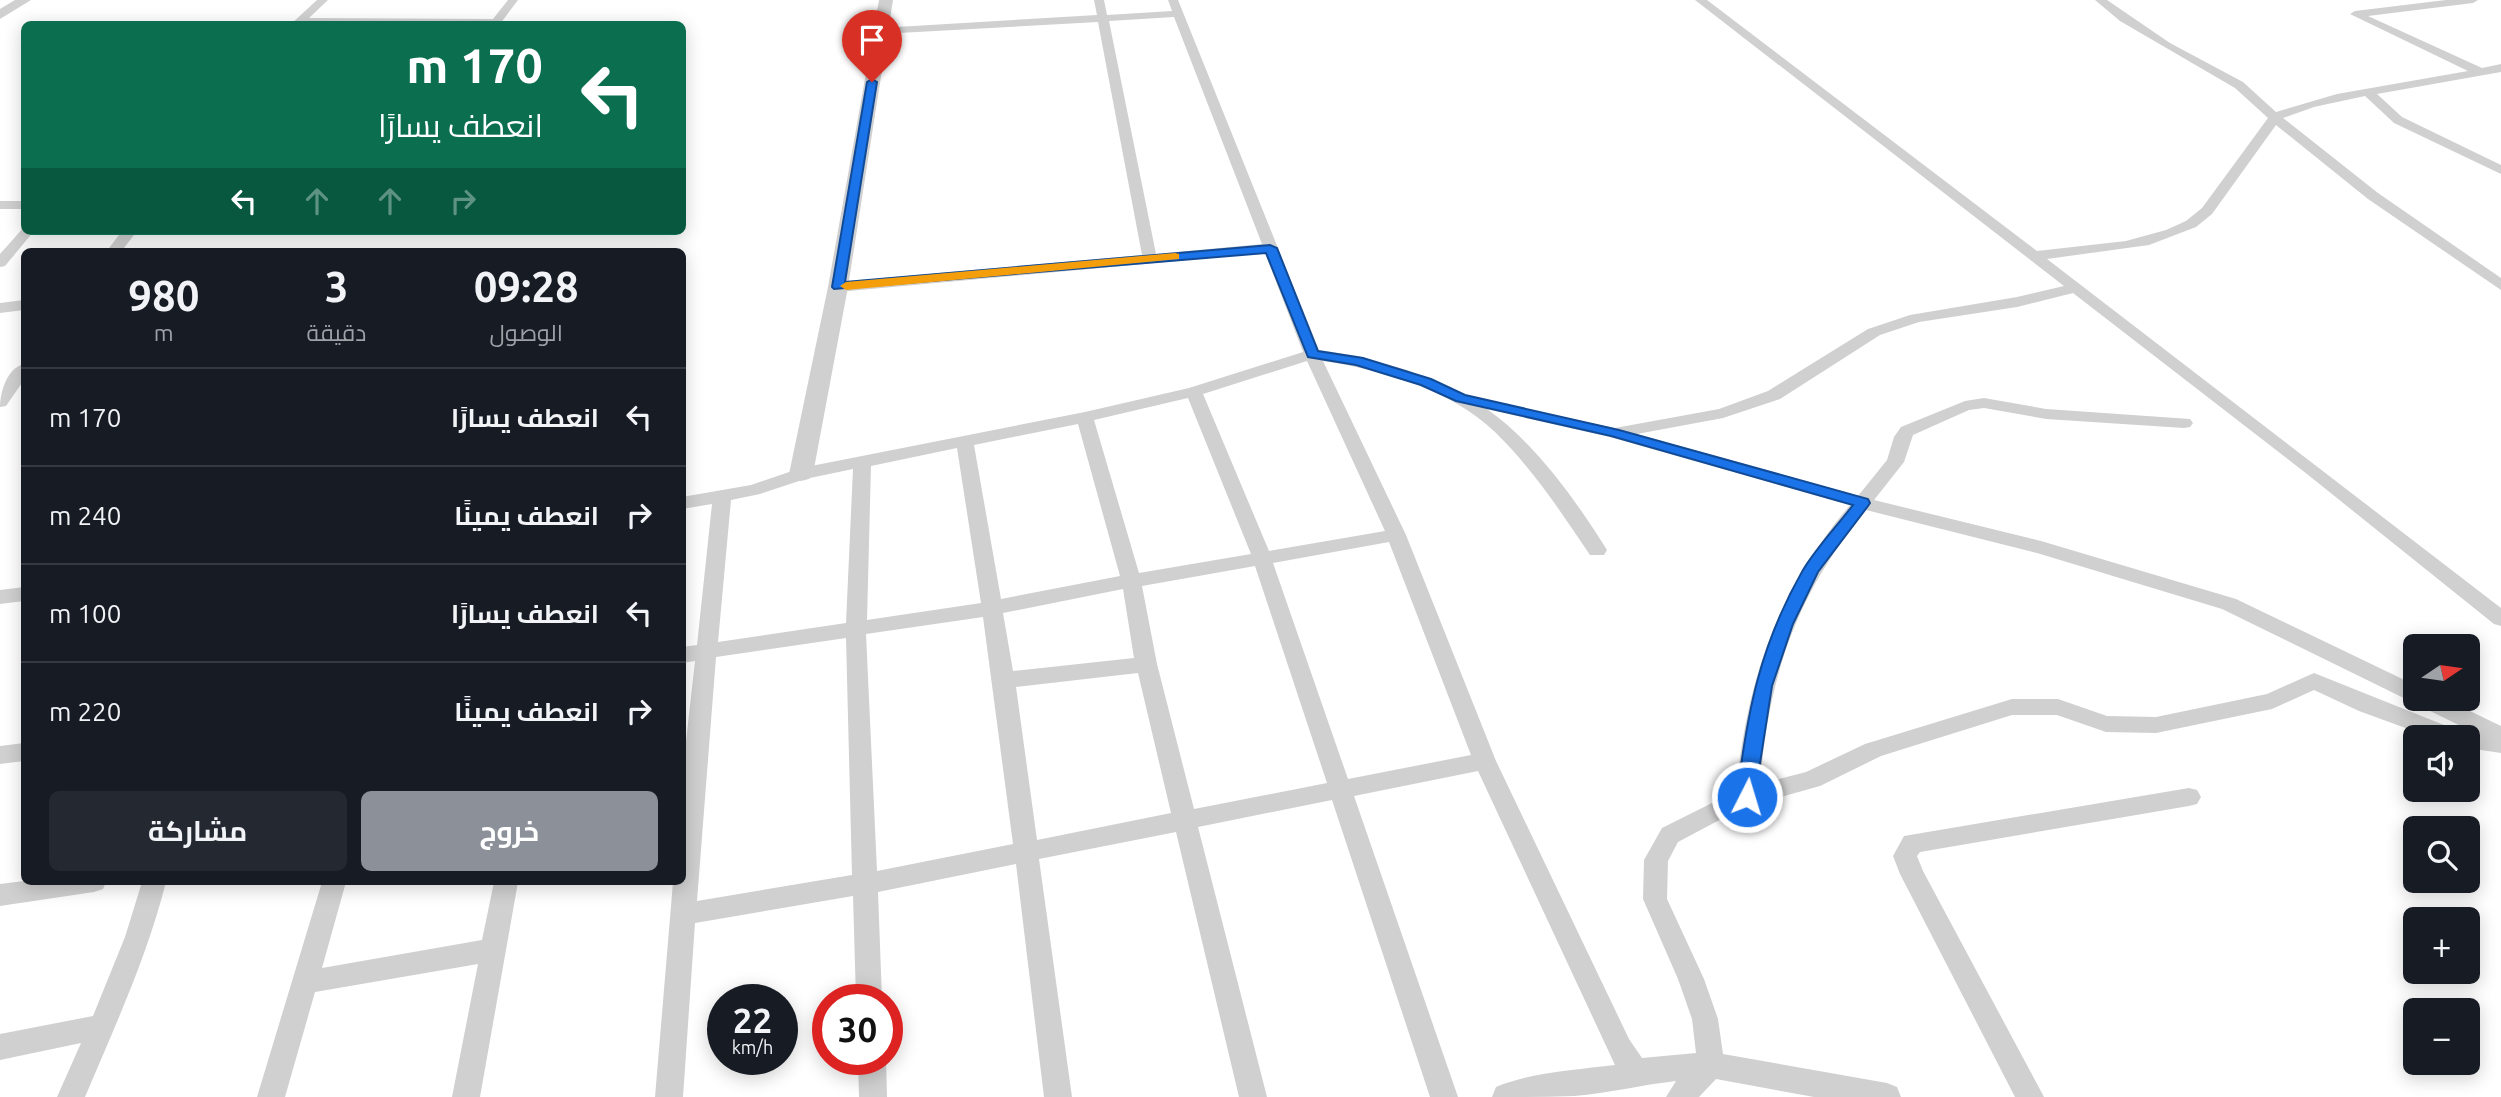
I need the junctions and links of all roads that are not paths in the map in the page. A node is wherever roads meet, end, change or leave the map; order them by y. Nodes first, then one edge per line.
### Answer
1 (24, 0) edge
2 (323, 0) edge
3 (513, 0) edge
4 (886, 0) edge
5 (1099, 0) edge
6 (1173, 0) edge
7 (1700, 0) edge
8 (2100, 0) edge
9 (2473, 0) edge
10 (2456, 1) edge
11 (1178, 14) junction
12 (0, 15) edge
13 (1103, 18) junction
14 (300, 21) edge
15 (497, 21) edge
16 (880, 31) junction
17 (2501, 68) edge
18 (2482, 73) junction
19 (2368, 92) junction
20 (2275, 118) junction
21 (2501, 170) edge
22 (0, 205) edge
23 (21, 205) edge
24 (24, 235) edge
25 (1270, 248) junction
26 (2034, 256) junction
27 (1150, 259) junction
28 (0, 263) edge
29 (2501, 285) edge
30 (838, 287) junction
31 (2076, 288) junction
32 (21, 305) edge
33 (0, 308) edge
34 (1312, 354) junction
35 (21, 373) edge
36 (1195, 392) junction
37 (1461, 398) junction
38 (0, 402) edge
39 (1085, 417) junction
40 (2184, 423) dead end
41 (1614, 433) junction
42 (965, 441) junction
43 (862, 463) junction
44 (801, 474) junction
45 (722, 496) junction
46 (686, 502) edge
47 (1863, 503) junction
48 (1396, 535) junction
49 (1597, 550) dead end
50 (1262, 558) junction
51 (1132, 583) junction
52 (21, 594) edge
53 (0, 597) edge
54 (993, 608) junction
55 (2501, 619) edge
56 (856, 630) junction
57 (708, 651) junction
58 (686, 654) edge
59 (1146, 664) junction
60 (1004, 680) junction
61 (2403, 688) edge
62 (2450, 711) edge
63 (2422, 725) edge
64 (2501, 736) edge
65 (2480, 741) edge
66 (2501, 744) edge
67 (21, 752) edge
68 (0, 755) edge
69 (1485, 761) junction
70 (688, 787) edge
71 (1341, 791) junction
72 (1747, 797) junction
73 (2189, 797) dead end
74 (1184, 819) junction
75 (686, 850) edge
76 (1026, 852) junction
77 (863, 884) junction
78 (72, 885) edge
79 (153, 885) edge
80 (333, 885) edge
81 (505, 885) edge
82 (685, 885) edge
83 (0, 895) edge
84 (684, 914) junction
85 (492, 950) junction
86 (307, 982) junction
87 (868, 984) edge
88 (101, 1027) junction
89 (0, 1047) edge
90 (1711, 1065) junction
91 (1635, 1072) junction
92 (872, 1075) edge
93 (71, 1097) edge
94 (271, 1097) edge
95 (466, 1097) edge
96 (669, 1097) edge
97 (873, 1097) edge
98 (1058, 1097) edge
99 (1253, 1097) edge
100 (1444, 1097) edge
101 (1506, 1097) edge
102 (1680, 1097) edge
103 (1886, 1097) edge
104 (2030, 1097) edge

1 - 12 street
2 - 14 street
3 - 15 street
4 - 16 street
5 - 13 street
6 - 11 street
7 - 26 street
8 - 20 street
9 - 10 street
10 - 18 street
11 - 13 street
11 - 25 street
13 - 16 street
13 - 27 street
16 - 30 street
17 - 18 street
18 - 19 street
19 - 20 street
19 - 21 street
20 - 26 street
20 - 29 street
22 - 23 street
24 - 28 street
25 - 27 street
25 - 34 street
26 - 31 street
27 - 30 street
30 - 44 street
31 - 41 street
31 - 55 street
32 - 33 street
34 - 36 street
34 - 37 street
34 - 48 street
35 - 38 street
36 - 39 street
36 - 50 street
37 - 41 street
37 - 49 street
39 - 42 street
39 - 51 street
40 - 47 street
41 - 47 street
42 - 43 street
42 - 54 street
43 - 44 street
43 - 56 street
44 - 45 street
45 - 46 street
45 - 57 street
47 - 61 street
47 - 72 street
48 - 50 street
48 - 69 street
50 - 51 street
50 - 71 street
51 - 54 street
51 - 59 street
52 - 53 street
54 - 56 street
54 - 60 street
56 - 57 street
56 - 77 street
57 - 58 street
57 - 70 street
59 - 60 street
59 - 74 street
60 - 76 street
62 - 64 street
63 - 72 street
65 - 66 street
67 - 68 street
69 - 71 street
69 - 91 street
70 - 75 street
71 - 74 street
71 - 100 street
72 - 90 street
73 - 104 street
74 - 76 street
74 - 99 street
76 - 77 street
76 - 98 street
77 - 84 street
77 - 87 street
78 - 83 street
79 - 88 street
80 - 86 street
81 - 85 street
82 - 84 street
84 - 96 street
85 - 86 street
85 - 95 street
86 - 94 street
88 - 89 street
88 - 93 street
90 - 91 street
90 - 102 street
90 - 103 street
91 - 101 street
92 - 97 street

